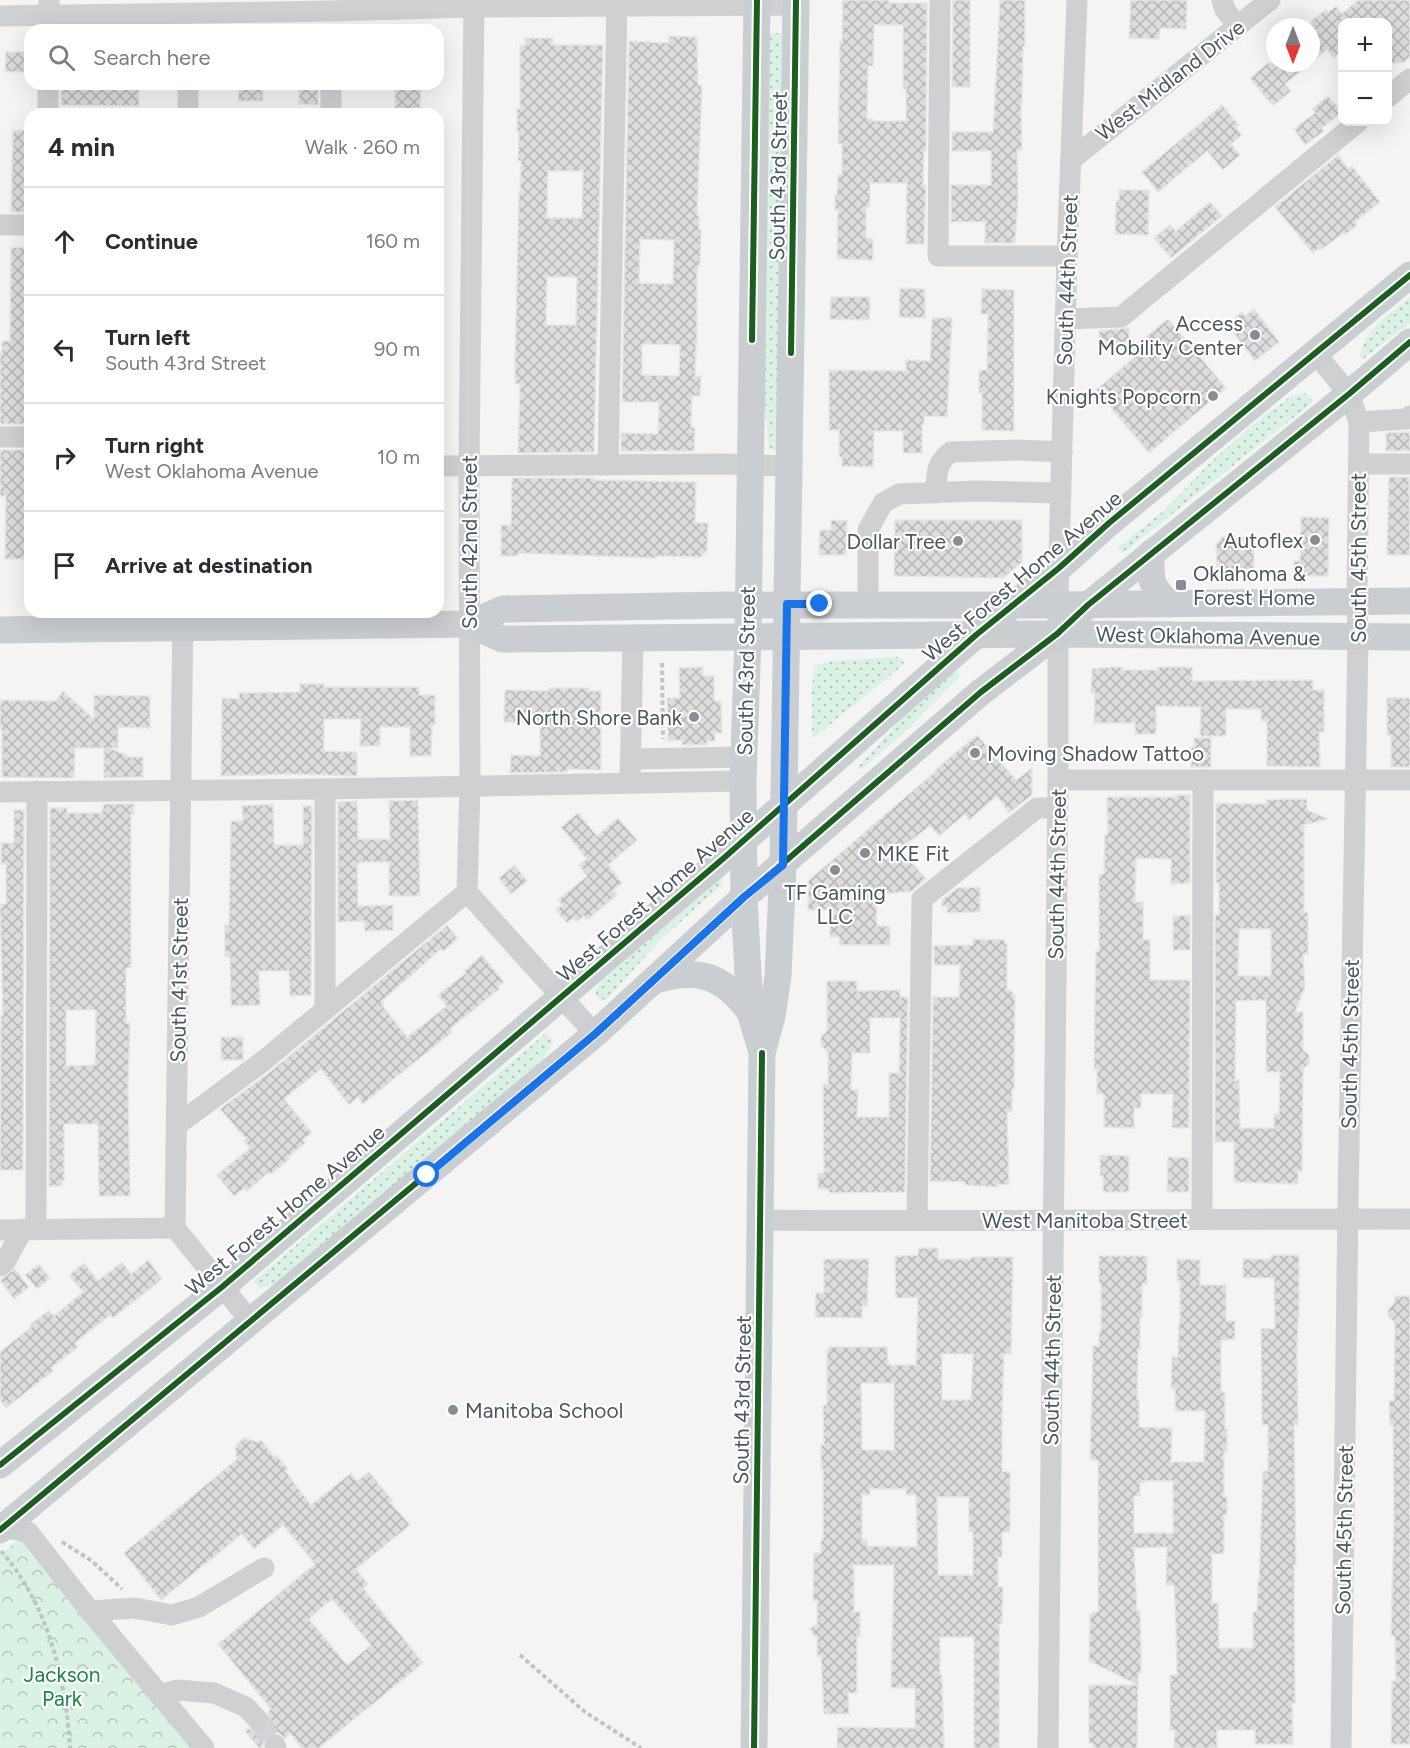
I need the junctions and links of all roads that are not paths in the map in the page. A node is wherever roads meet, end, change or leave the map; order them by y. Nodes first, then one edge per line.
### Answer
1 (940, 0) edge
2 (1077, 0) edge
3 (1222, 0) edge
4 (1270, 0) edge
5 (796, 2) edge
6 (616, 3) edge
7 (757, 3) edge
8 (474, 4) edge
9 (189, 14) edge
10 (332, 14) edge
11 (49, 15) edge
12 (0, 16) edge
13 (1238, 26) junction
14 (1410, 79) edge
15 (48, 90) edge
16 (188, 90) edge
17 (331, 90) edge
18 (1392, 94) edge
19 (48, 108) edge
20 (188, 108) edge
21 (331, 108) edge
22 (1353, 126) edge
23 (1071, 160) junction
24 (0, 225) edge
25 (24, 225) edge
26 (1067, 256) junction
27 (1410, 275) edge
28 (1065, 319) junction
29 (1410, 342) edge
30 (1315, 353) junction
31 (1349, 394) junction
32 (1410, 416) edge
33 (1359, 422) junction
34 (0, 437) edge
35 (24, 437) edge
36 (1062, 452) junction
37 (1359, 464) junction
38 (1410, 464) edge
39 (608, 465) junction
40 (750, 465) junction
41 (444, 466) edge
42 (469, 466) junction
43 (789, 466) junction
44 (936, 493) junction
45 (1061, 493) junction
46 (1151, 553) junction
47 (1059, 568) junction
48 (1357, 601) junction
49 (1410, 601) edge
50 (787, 604) junction
51 (868, 604) junction
52 (1170, 604) junction
53 (749, 605) junction
54 (1014, 605) junction
55 (1088, 605) junction
56 (1058, 606) junction
57 (182, 619) edge
58 (469, 624) junction
59 (0, 630) edge
60 (1057, 634) junction
61 (976, 636) junction
62 (748, 637) junction
63 (787, 637) junction
64 (1358, 637) junction
65 (1410, 637) edge
66 (633, 638) junction
67 (630, 759) junction
68 (744, 769) junction
69 (1058, 780) junction
70 (1203, 780) junction
71 (1355, 780) junction
72 (1410, 780) edge
73 (630, 783) junction
74 (470, 785) junction
75 (325, 789) junction
76 (182, 790) junction
77 (38, 791) junction
78 (0, 792) edge
79 (784, 804) junction
80 (1057, 808) junction
81 (744, 840) junction
82 (783, 865) junction
83 (467, 892) junction
84 (744, 897) junction
85 (656, 980) junction
86 (561, 998) junction
87 (325, 1010) junction
88 (750, 1012) junction
89 (595, 1034) junction
90 (762, 1053) junction
91 (177, 1125) junction
92 (1202, 1219) junction
93 (761, 1220) junction
94 (917, 1220) junction
95 (1347, 1220) junction
96 (1410, 1220) edge
97 (1053, 1222) junction
98 (175, 1228) junction
99 (29, 1229) junction
100 (0, 1230) edge
101 (0, 1266) edge
102 (222, 1287) junction
103 (251, 1322) junction
104 (0, 1465) edge
105 (1, 1533) edge
106 (264, 1568) dead end
107 (90, 1611) junction
108 (159, 1695) junction
109 (258, 1720) tunnel mouth
110 (204, 1748) edge
111 (754, 1748) edge
112 (1048, 1748) edge
113 (1341, 1748) edge

1 - 26 street
2 - 23 street, South 44th Street
3 - 13 street
4 - 13 street, West Midland Drive
5 - 7 street
5 - 43 main road, South 43rd Street
6 - 7 street
6 - 8 street
6 - 39 street
7 - 40 main road, South 43rd Street
8 - 10 street
8 - 42 street, South 42nd Street
9 - 10 street
9 - 11 street
11 - 12 street
13 - 23 street, West Midland Drive
14 - 18 street
15 - 19 street
16 - 20 street
17 - 21 street
22 - 28 street
23 - 26 street, South 44th Street
24 - 25 street
26 - 28 street, South 44th Street
27 - 30 main road, West Forest Home Avenue
28 - 36 street, South 44th Street
29 - 31 main road
30 - 31 street, South 45th Street
30 - 47 main road, West Forest Home Avenue
31 - 33 street, South 45th Street
31 - 46 main road
32 - 33 street
33 - 37 street, South 45th Street
34 - 35 street
36 - 44 street
36 - 45 street, South 44th Street
37 - 38 street
37 - 48 street, South 45th Street
39 - 40 street
39 - 42 street
40 - 43 street
40 - 53 main road, South 43rd Street
41 - 42 street
42 - 58 street, South 42nd Street
43 - 50 main road, South 43rd Street
44 - 45 street
44 - 51 street
45 - 47 street, South 44th Street
46 - 52 main road
46 - 55 main road
47 - 54 main road, West Forest Home Avenue
47 - 56 street, South 44th Street
48 - 49 main road, West Oklahoma Avenue
48 - 52 main road, West Oklahoma Avenue
48 - 64 street, South 45th Street
50 - 51 main road, West Oklahoma Avenue
50 - 53 main road, West Oklahoma Avenue
50 - 63 main road, South 43rd Street
51 - 54 main road, West Oklahoma Avenue
52 - 55 main road, West Oklahoma Avenue
53 - 58 main road, West Oklahoma Avenue
53 - 62 main road, South 43rd Street
54 - 56 main road, West Oklahoma Avenue
54 - 61 main road, West Forest Home Avenue
55 - 56 main road, West Oklahoma Avenue
55 - 60 main road
56 - 60 street, South 44th Street
57 - 58 main road, West Oklahoma Avenue
57 - 59 main road, West Oklahoma Avenue
57 - 76 street, South 41st Street
58 - 66 main road, West Oklahoma Avenue
58 - 74 street, South 42nd Street
60 - 61 main road, West Oklahoma Avenue
60 - 64 main road, West Oklahoma Avenue
60 - 69 street, South 44th Street
60 - 82 main road
61 - 63 main road, West Oklahoma Avenue
61 - 79 main road, West Forest Home Avenue
62 - 63 main road, West Oklahoma Avenue
62 - 66 main road, West Oklahoma Avenue
62 - 68 main road, South 43rd Street
63 - 79 main road, South 43rd Street
64 - 65 main road, West Oklahoma Avenue
64 - 71 street, South 45th Street
66 - 67 street
67 - 68 street
67 - 73 street
68 - 73 street
68 - 81 main road, South 43rd Street
69 - 70 street
69 - 80 street, South 44th Street
70 - 71 street
70 - 92 street
71 - 72 street
71 - 95 street, South 45th Street
73 - 74 street
74 - 75 street
74 - 83 street, South 42nd Street
75 - 76 street
75 - 87 street
76 - 77 street
76 - 91 street, South 41st Street
77 - 78 street
77 - 99 street
79 - 81 main road, West Forest Home Avenue
79 - 82 main road, South 43rd Street
80 - 94 street
80 - 97 street, South 44th Street
81 - 84 main road, South 43rd Street
81 - 86 main road, West Forest Home Avenue
82 - 84 main road
82 - 90 main road, South 43rd Street
83 - 86 street
83 - 87 street
84 - 85 main road
84 - 88 main road, South 43rd Street
85 - 88 main road
85 - 89 main road
86 - 89 street
86 - 102 main road, West Forest Home Avenue
87 - 91 street
88 - 90 main road, South 43rd Street
89 - 103 main road
90 - 93 main road, South 43rd Street
91 - 98 street, South 41st Street
92 - 95 street, West Manitoba Street
92 - 97 street, West Manitoba Street
93 - 94 street, West Manitoba Street
93 - 111 main road, South 43rd Street
94 - 97 street, West Manitoba Street
95 - 96 street, West Manitoba Street
95 - 113 street, South 45th Street
97 - 112 street, South 44th Street
98 - 99 street
98 - 102 street
99 - 100 street
99 - 101 street
102 - 103 street
102 - 104 main road, West Forest Home Avenue
103 - 105 main road
105 - 107 street
106 - 107 street
107 - 108 street
108 - 109 street
108 - 110 street

